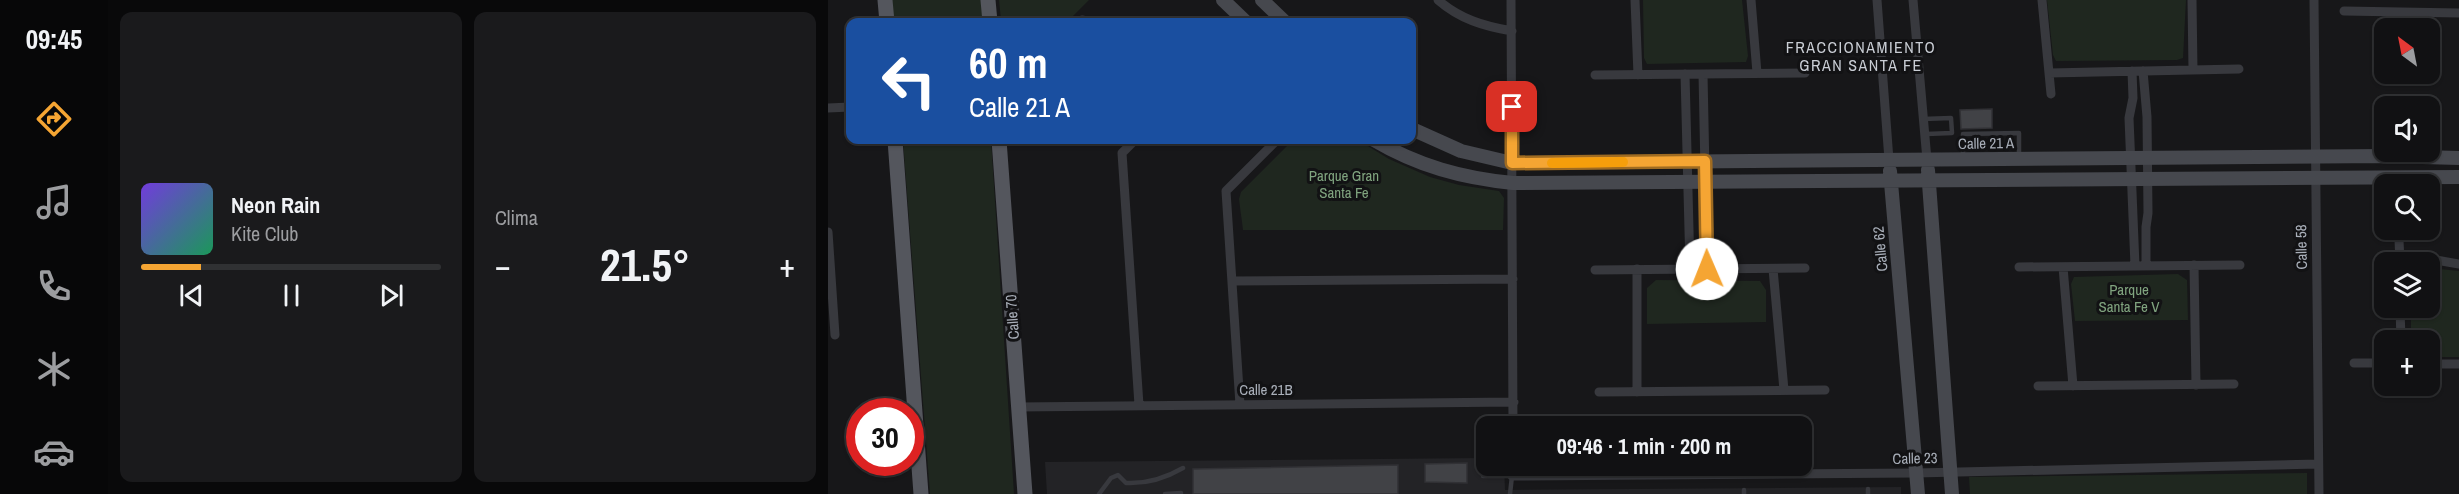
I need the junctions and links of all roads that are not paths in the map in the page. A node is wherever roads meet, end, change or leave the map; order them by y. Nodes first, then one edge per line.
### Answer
1 (885, 0) edge
2 (988, 0) edge
3 (1223, 0) edge
4 (1262, 0) edge
5 (1438, 0) edge
6 (1511, 0) edge
7 (1635, 0) edge
8 (1751, 0) edge
9 (1877, 0) edge
10 (1913, 0) edge
11 (2042, 0) edge
12 (2192, 0) edge
13 (2314, 0) edge
14 (2344, 11) dead end
15 (2459, 13) edge
16 (887, 18) edge
17 (990, 18) edge
18 (1242, 18) edge
19 (1281, 18) edge
20 (1512, 31) junction
21 (2239, 69) dead end
22 (2193, 70) junction
23 (2132, 71) junction
24 (2143, 71) junction
25 (1757, 73) junction
26 (1805, 73) dead end
27 (2049, 73) junction
28 (1685, 74) junction
29 (1703, 74) junction
30 (1595, 75) dead end
31 (1638, 75) junction
32 (2051, 94) dead end
33 (846, 107) edge
34 (828, 108) edge
35 (1923, 119) junction
36 (1416, 131) edge
37 (1925, 134) junction
38 (896, 144) edge
39 (999, 144) edge
40 (1131, 144) edge
41 (1273, 144) edge
42 (1381, 144) edge
43 (2315, 156) junction
44 (2130, 158) junction
45 (2147, 158) junction
46 (2459, 158) edge
47 (1927, 159) junction
48 (1963, 159) junction
49 (2019, 159) junction
50 (1889, 160) junction
51 (1705, 161) junction
52 (1687, 162) junction
53 (1512, 163) junction
54 (2316, 176) junction
55 (2459, 177) edge
56 (2130, 178) junction
57 (2148, 178) junction
58 (2440, 178) edge
59 (1929, 179) junction
60 (2374, 179) edge
61 (1890, 180) junction
62 (1688, 181) junction
63 (1705, 181) junction
64 (1513, 183) junction
65 (828, 232) edge
66 (2399, 240) edge
67 (2400, 252) edge
68 (2440, 261) edge
69 (2459, 264) edge
70 (2240, 265) dead end
71 (2135, 266) junction
72 (2146, 266) junction
73 (2194, 266) junction
74 (2019, 267) dead end
75 (2063, 267) junction
76 (1773, 268) junction
77 (1805, 268) dead end
78 (1637, 269) junction
79 (1690, 269) junction
80 (1707, 269) junction
81 (1595, 270) dead end
82 (1513, 279) junction
83 (1232, 281) junction
84 (830, 302) edge
85 (835, 335) dead end
86 (2354, 363) dead end
87 (2374, 363) edge
88 (2440, 364) edge
89 (2459, 364) edge
90 (2234, 384) dead end
91 (2196, 385) junction
92 (2038, 386) dead end
93 (2073, 386) junction
94 (1784, 390) junction
95 (1825, 390) dead end
96 (1599, 392) dead end
97 (1637, 392) junction
98 (1514, 402) junction
99 (1139, 405) junction
100 (1240, 405) junction
101 (1018, 407) junction
102 (1513, 416) edge
103 (2318, 464) junction
104 (1183, 468) dead end
105 (1951, 472) junction
106 (1916, 473) junction
107 (1812, 474) edge
108 (1512, 476) edge
109 (1104, 493) edge
110 (1181, 493) edge
111 (921, 494) edge
112 (1025, 494) edge
113 (1165, 494) edge
114 (1510, 494) edge
115 (1918, 494) edge
116 (1952, 494) edge
117 (2319, 494) edge

1 - 16 main road
2 - 17 main road
3 - 18 main road
4 - 19 main road
5 - 20 street
6 - 20 street
7 - 31 street
8 - 25 street
9 - 50 street, Calle 62
10 - 35 street
11 - 27 street
12 - 22 street
13 - 43 street, Calle 58
14 - 15 street
20 - 53 street
21 - 22 street
22 - 24 street
23 - 24 street
23 - 27 street
23 - 44 street
24 - 45 street
25 - 26 street
25 - 29 street
27 - 32 street
28 - 29 street
28 - 31 street
28 - 52 street
29 - 51 street
30 - 31 street
33 - 34 street
35 - 37 street
35 - 37 lane
36 - 53 main road, Calle 21 A
37 - 47 street
38 - 111 main road
39 - 101 main road, Calle 70
40 - 99 street
41 - 83 street
42 - 64 main road
43 - 45 main road, Calle 21 A
43 - 46 main road, Calle 21 A
43 - 54 street, Calle 58
44 - 45 main road, Calle 21 A
44 - 49 main road, Calle 21 A
44 - 56 street
45 - 57 street
47 - 48 main road, Calle 21 A
47 - 50 main road, Calle 21 A
47 - 59 main road
48 - 49 main road, Calle 21 A
48 - 49 lane
50 - 51 main road, Calle 21 A
50 - 61 main road, Calle 62
51 - 52 main road, Calle 21 A
51 - 63 street
52 - 53 main road, Calle 21 A
52 - 62 street
53 - 64 street
54 - 57 main road
54 - 60 main road
54 - 103 street, Calle 58
55 - 58 main road
56 - 57 main road
56 - 59 main road
56 - 71 street
57 - 72 street
59 - 61 main road
59 - 105 main road
61 - 63 main road
61 - 106 main road, Calle 62
62 - 63 main road
62 - 64 main road
62 - 79 street
63 - 80 street
64 - 82 street
65 - 84 street
66 - 67 street
68 - 69 street
70 - 73 street
71 - 72 street
71 - 75 street
72 - 73 street
73 - 91 street
74 - 75 street
75 - 93 street
76 - 77 street
76 - 80 street
76 - 94 street
78 - 79 street
78 - 81 street
78 - 97 street
79 - 80 street
82 - 83 street
82 - 98 street
83 - 100 street
84 - 85 street
86 - 87 street
88 - 89 street
90 - 91 street
91 - 93 street
92 - 93 street
94 - 95 street
94 - 97 street
96 - 97 street
98 - 100 street, Calle 21B
98 - 102 street
99 - 100 street, Calle 21B
99 - 101 street, Calle 21B
101 - 112 main road, Calle 70
103 - 105 street, Calle 23
103 - 117 street, Calle 58
104 - 109 lane
105 - 106 street, Calle 23
105 - 116 main road
106 - 107 street, Calle 23
106 - 115 main road, Calle 62
108 - 114 lane
110 - 113 lane

